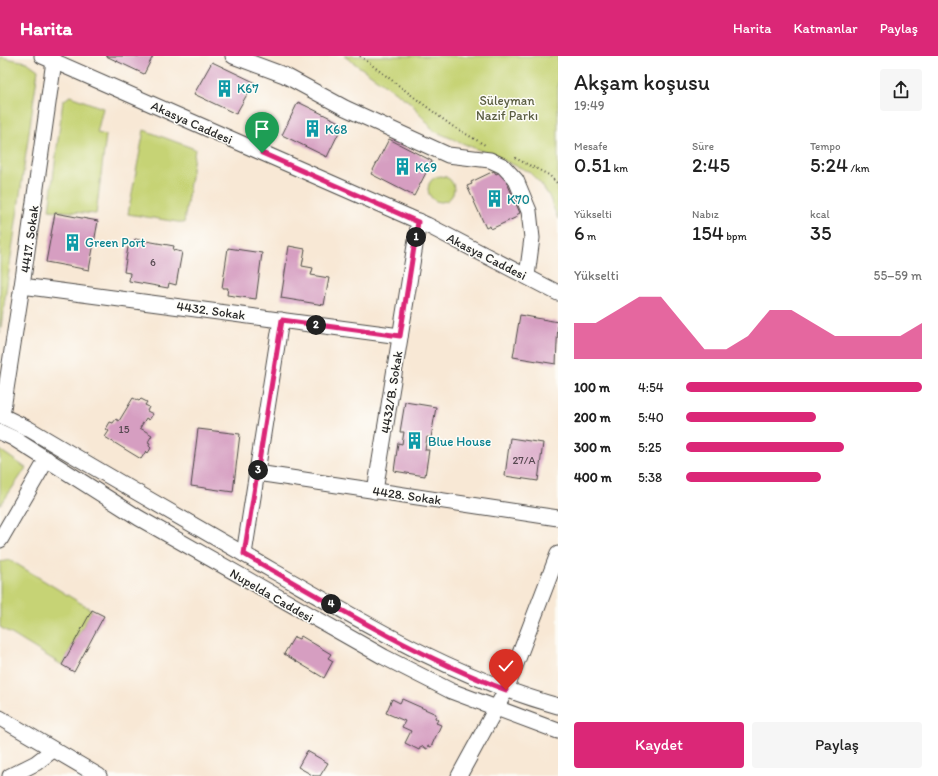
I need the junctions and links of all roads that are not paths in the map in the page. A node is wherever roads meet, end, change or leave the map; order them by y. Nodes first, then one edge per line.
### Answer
1 (233, 56) edge
2 (48, 59) edge
3 (418, 222) junction
4 (528, 276) junction
5 (22, 286) junction
6 (558, 293) edge
7 (282, 320) junction
8 (400, 336) junction
9 (1, 415) edge
10 (0, 432) edge
11 (47, 459) junction
12 (257, 473) junction
13 (375, 490) junction
14 (558, 518) edge
15 (0, 540) edge
16 (244, 554) junction
17 (558, 554) edge
18 (506, 690) junction
19 (558, 706) edge
20 (496, 708) junction
21 (0, 718) edge
22 (558, 731) edge
23 (53, 750) junction
24 (0, 770) edge
25 (10, 776) edge
26 (99, 776) edge
27 (459, 776) edge

1 - 4 street
2 - 3 street, Akasya Caddesi
2 - 5 street, 4417. Sokak
3 - 4 street, Akasya Caddesi
3 - 8 street, 4432/B. Sokak
4 - 6 street, Akasya Caddesi
5 - 7 street, 4432. Sokak
5 - 9 street, 4417. Sokak
7 - 8 street, 4432. Sokak
7 - 12 street
8 - 13 street, 4432/B. Sokak
9 - 16 street, Nupelda Caddesi
10 - 11 street, Nupelda Caddesi
11 - 15 street
11 - 20 street, Nupelda Caddesi
12 - 13 street, 4428. Sokak
12 - 16 street
13 - 14 street, 4428. Sokak
16 - 18 street, Nupelda Caddesi
17 - 18 street
18 - 19 street, Nupelda Caddesi
18 - 20 street
20 - 22 street, Nupelda Caddesi
20 - 27 street
21 - 23 street
23 - 25 street
23 - 26 street
24 - 25 street

